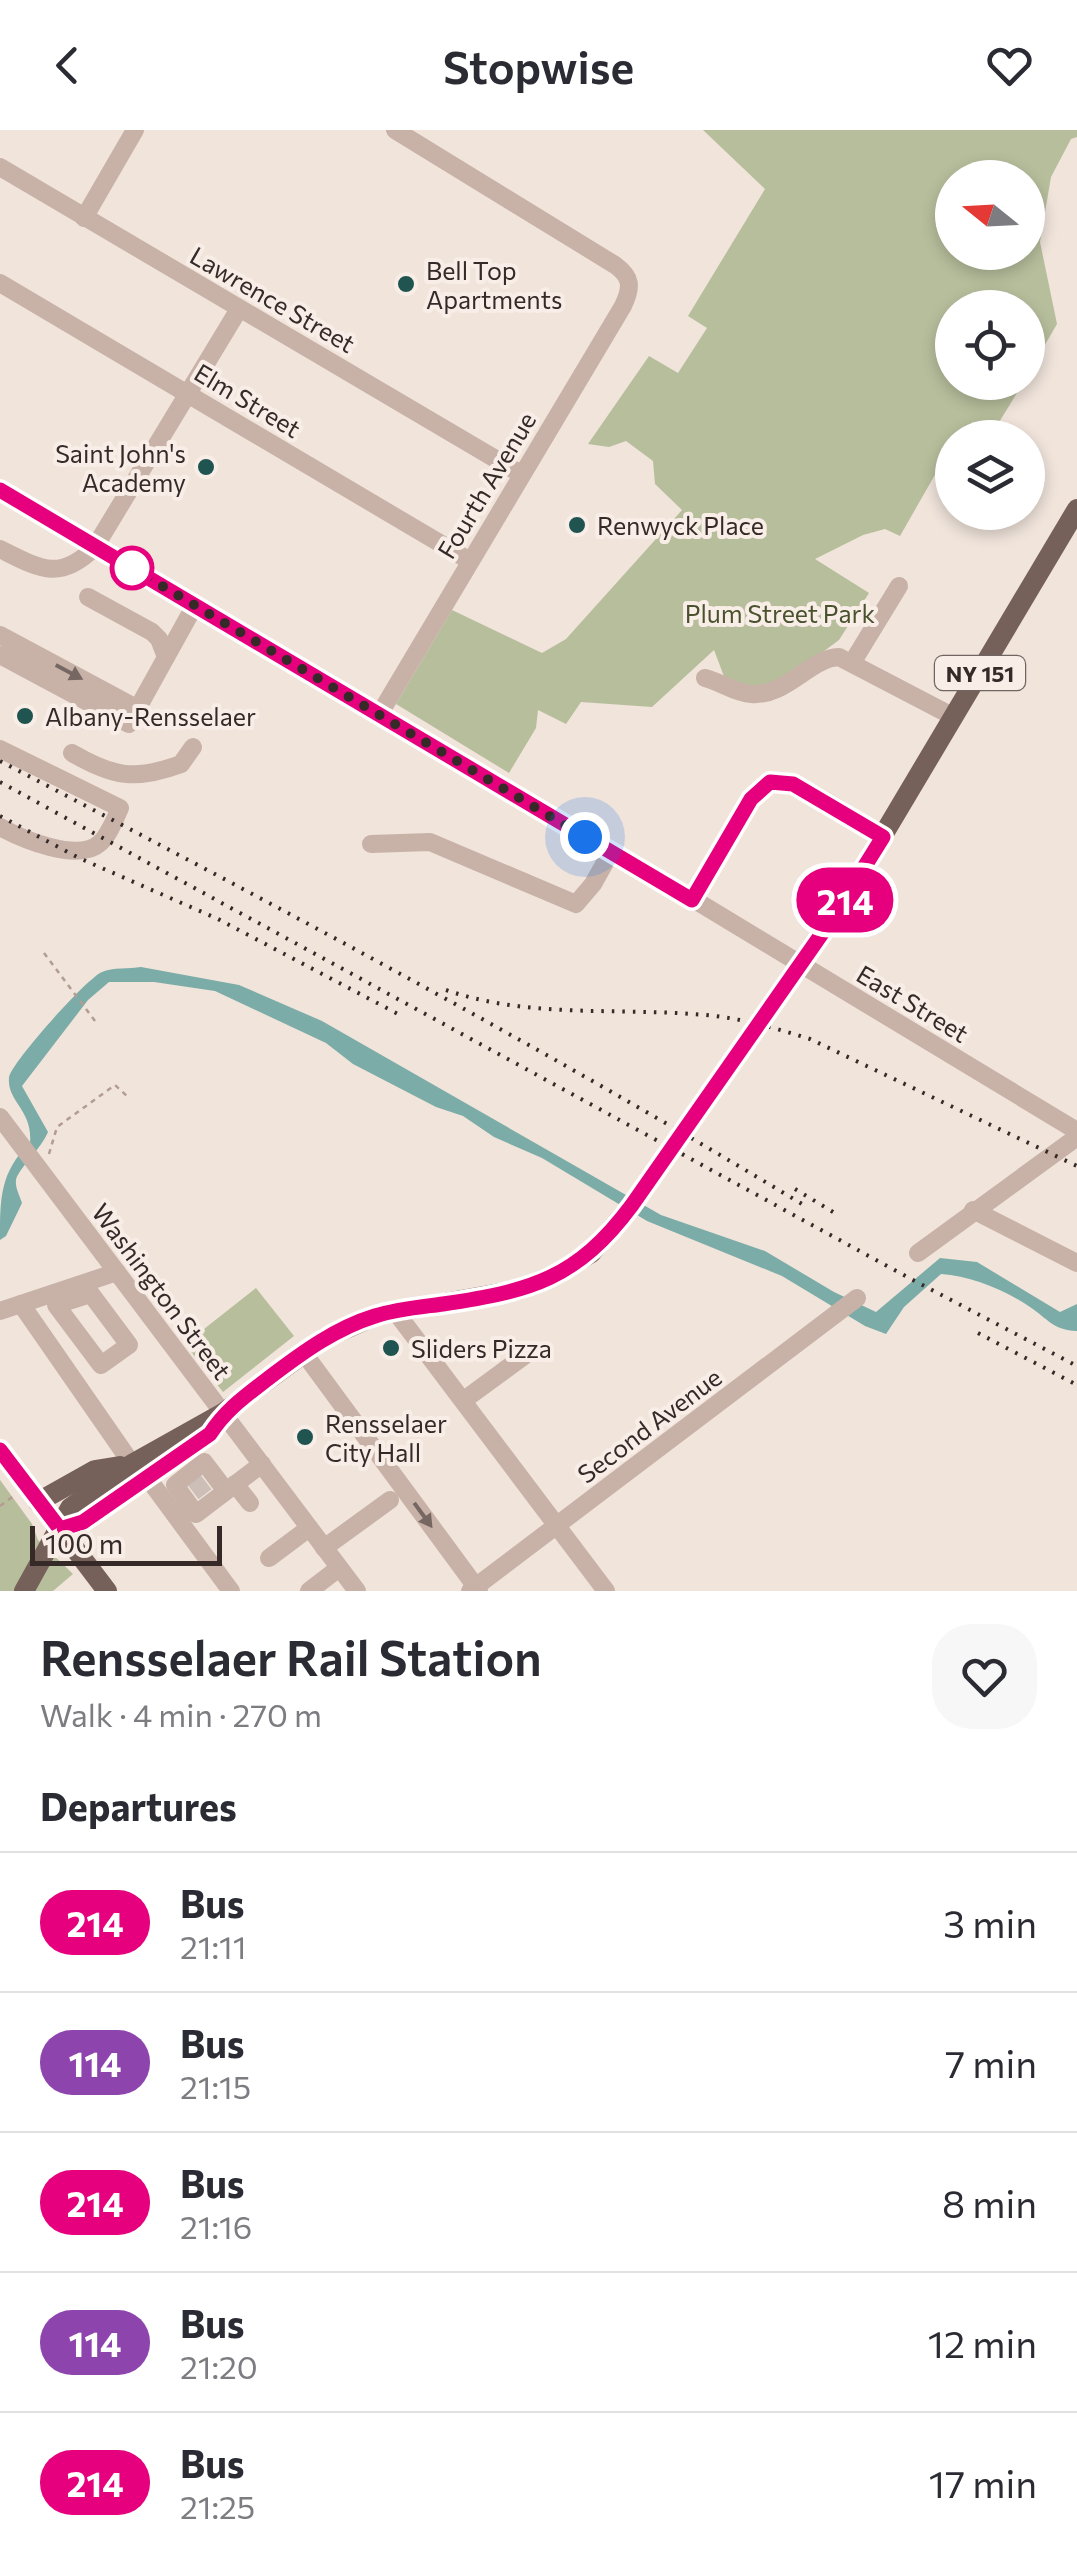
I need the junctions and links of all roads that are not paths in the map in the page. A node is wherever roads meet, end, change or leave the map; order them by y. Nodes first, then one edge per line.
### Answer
1 (135, 130) edge
2 (396, 130) edge
3 (0, 167) edge
4 (84, 218) junction
5 (0, 283) edge
6 (239, 308) junction
7 (188, 394) junction
8 (521, 474) junction
9 (0, 490) edge
10 (1077, 509) edge
11 (95, 546) junction
12 (0, 549) edge
13 (470, 560) junction
14 (900, 586) dead end
15 (88, 597) dead end
16 (195, 606) junction
17 (0, 635) edge
18 (0, 655) edge
19 (166, 656) junction
20 (852, 663) junction
21 (706, 678) dead end
22 (138, 709) junction
23 (379, 715) junction
24 (954, 718) junction
25 (193, 747) dead end
26 (0, 749) edge
27 (72, 753) dead end
28 (105, 772) junction
29 (58, 779) junction
30 (0, 827) edge
31 (883, 837) junction
32 (371, 844) dead end
33 (611, 852) junction
34 (692, 900) junction
35 (3, 1128) edge
36 (1077, 1134) edge
37 (974, 1210) junction
38 (918, 1252) dead end
39 (1077, 1264) edge
40 (117, 1272) junction
41 (857, 1298) dead end
42 (21, 1304) junction
43 (395, 1311) junction
44 (0, 1312) edge
45 (303, 1352) junction
46 (524, 1356) dead end
47 (464, 1400) junction
48 (223, 1413) junction
49 (0, 1450) edge
50 (262, 1464) junction
51 (139, 1470) junction
52 (200, 1487) junction
53 (390, 1500) dead end
54 (38, 1502) junction
55 (250, 1502) dead end
56 (558, 1526) junction
57 (309, 1528) junction
58 (60, 1529) junction
59 (324, 1548) junction
60 (269, 1558) dead end
61 (339, 1568) junction
62 (475, 1590) edge
63 (24, 1591) edge
64 (107, 1591) edge
65 (231, 1591) edge
66 (309, 1591) edge
67 (357, 1591) edge
68 (606, 1591) edge

1 - 4 street
2 - 8 street, Fourth Avenue
3 - 4 street, Lawrence Street
4 - 6 street, Lawrence Street
5 - 7 street, Elm Street
6 - 7 street
6 - 8 street, Lawrence Street
7 - 11 street
7 - 13 street, Elm Street
8 - 13 street, Fourth Avenue
9 - 11 street, East Street
10 - 24 main road, NY 151
11 - 12 street
11 - 16 street, East Street
13 - 23 street, Fourth Avenue
14 - 20 street
15 - 19 street
16 - 19 street
16 - 23 street, East Street
17 -> 22 street
18 - 22 street
19 - 22 street
20 - 21 street
20 - 24 street
23 - 33 street, East Street
24 - 31 main road, NY 151
25 - 28 street
26 - 29 street
27 - 28 street
28 - 29 street
29 - 30 street
31 - 34 street
31 - 43 main road, NY 151, bridge
32 - 33 street
33 - 34 street, East Street
34 - 36 street, East Street
35 - 40 street, Washington Street
36 - 37 street
37 - 38 street
37 - 39 street
40 - 42 street
40 - 48 street, Washington Street
41 - 56 street, Second Avenue
42 - 44 street
42 - 51 street
43 - 45 main road, NY 151
43 - 47 street
45 - 48 main road, NY 151
45 -> 62 street
46 - 47 street
47 - 56 street
48 - 50 street, Washington Street
48 - 51 main road, NY 151
48 - 52 main road, NY 151
49 - 54 main road
50 - 52 street
50 - 57 street, Washington Street
51 - 52 main road, NY 151
51 - 52 street
51 - 54 main road
51 - 58 main road, NY 151
52 - 55 street
52 - 65 street
53 - 59 street
54 - 58 main road
56 - 62 street, Second Avenue
56 - 68 street
57 - 59 street, Washington Street
57 - 60 street
58 - 63 main road
58 - 64 main road
59 - 61 street, Washington Street
61 - 66 street
61 - 67 street, Washington Street

